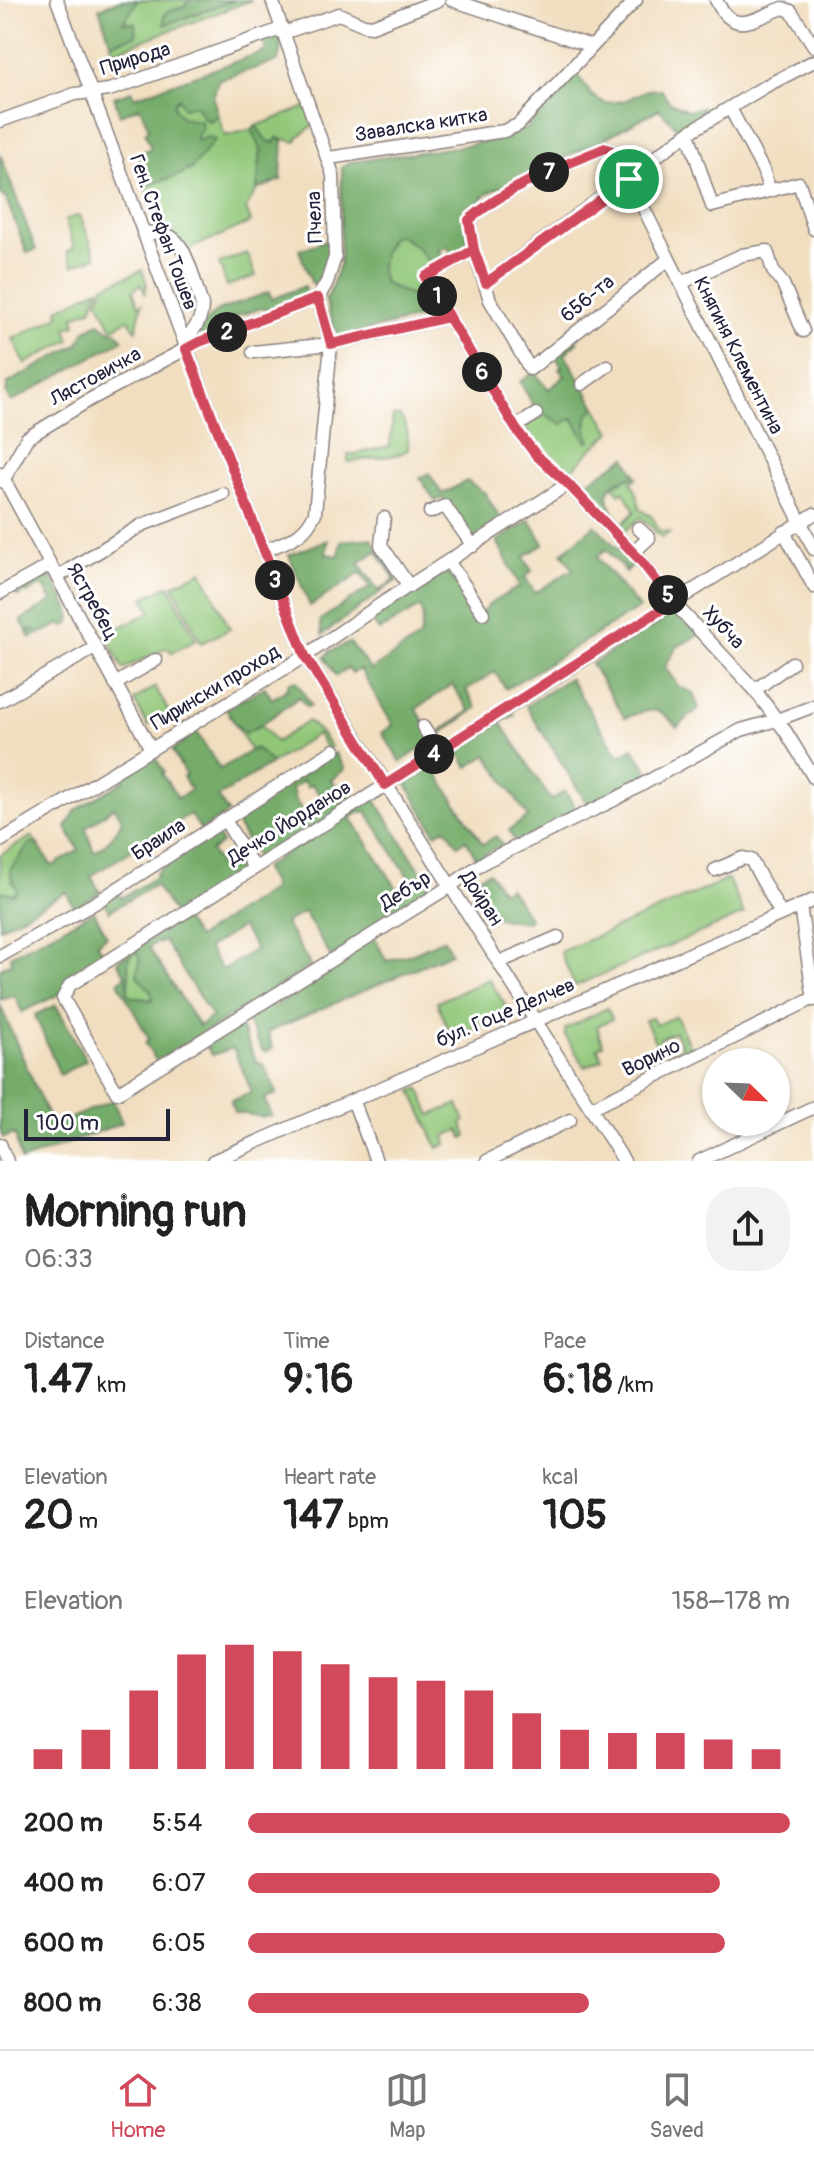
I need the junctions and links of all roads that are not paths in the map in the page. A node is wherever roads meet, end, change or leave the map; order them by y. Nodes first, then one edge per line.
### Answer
1 (57, 0) edge
2 (272, 0) edge
3 (439, 0) edge
4 (452, 0) edge
5 (636, 0) edge
6 (716, 0) edge
7 (282, 31) junction
8 (591, 46) junction
9 (814, 46) edge
10 (814, 61) edge
11 (90, 92) junction
12 (730, 108) junction
13 (0, 121) edge
14 (688, 133) junction
15 (329, 158) junction
16 (629, 179) junction
17 (770, 191) junction
18 (814, 229) edge
19 (143, 232) junction
20 (474, 250) junction
21 (669, 259) junction
22 (486, 283) junction
23 (681, 283) junction
24 (318, 298) junction
25 (449, 317) junction
26 (803, 331) dead end
27 (331, 344) junction
28 (185, 345) junction
29 (253, 352) dead end
30 (607, 366) dead end
31 (582, 384) dead end
32 (536, 414) dead end
33 (515, 427) junction
34 (1, 477) edge
35 (568, 484) junction
36 (223, 494) dead end
37 (430, 512) dead end
38 (814, 514) edge
39 (384, 518) dead end
40 (800, 522) junction
41 (638, 528) dead end
42 (784, 532) junction
43 (473, 546) junction
44 (814, 549) edge
45 (263, 551) junction
46 (633, 553) junction
47 (448, 561) junction
48 (50, 565) junction
49 (57, 577) junction
50 (409, 586) junction
51 (814, 587) edge
52 (0, 593) edge
53 (673, 602) junction
54 (483, 613) dead end
55 (95, 648) junction
56 (305, 656) junction
57 (156, 660) dead end
58 (792, 663) dead end
59 (115, 684) junction
60 (755, 690) junction
61 (0, 701) edge
62 (814, 706) edge
63 (777, 720) junction
64 (423, 727) dead end
65 (151, 749) junction
66 (334, 750) dead end
67 (439, 751) junction
68 (814, 778) edge
69 (385, 785) junction
70 (225, 820) junction
71 (0, 841) edge
72 (254, 868) junction
73 (715, 870) dead end
74 (450, 885) junction
75 (814, 900) edge
76 (800, 906) junction
77 (781, 914) junction
78 (558, 937) dead end
79 (0, 956) edge
80 (499, 962) junction
81 (814, 999) edge
82 (536, 1021) junction
83 (117, 1093) joint
84 (353, 1100) junction
85 (814, 1107) edge
86 (591, 1108) junction
87 (570, 1120) dead end
88 (0, 1144) edge
89 (7, 1161) edge
90 (213, 1161) edge
91 (376, 1161) edge
92 (487, 1161) edge
93 (624, 1161) edge
94 (699, 1161) edge

1 - 11 street, Ген. Стефан Тошев
2 - 7 street, Пчела
3 - 7 street
4 - 8 street
5 - 8 street
6 - 9 street
7 - 11 street, Природа
7 - 15 street, Пчела
8 - 15 street, Завалска китка
10 - 12 street
11 - 13 street, Природа
11 - 19 street, Ген. Стефан Тошев
12 - 14 street
12 - 17 street
14 - 16 street
14 - 17 street
15 - 24 street, Пчела
16 - 20 street, Княгиня Клементина
16 - 21 street, Княгиня Клементина
16 - 22 street
17 - 18 street
19 - 28 street, Ген. Стефан Тошев
19 - 28 street
20 - 22 street
20 - 25 street, Хубча
21 - 22 street, 656-та
21 - 23 street, Княгиня Клементина
23 - 26 street
23 - 40 street, Княгиня Клементина
24 - 27 street
24 - 28 street, Лястовичка
25 - 27 street
25 - 33 street, Хубча
27 - 29 street
27 - 45 street
28 - 34 street, Лястовичка
28 - 45 street, Ген. Стефан Тошев
30 - 31 street
32 - 33 street
33 - 35 street, Хубча
34 - 48 street, Ястребец
35 - 43 street, Пирински проход
35 - 46 street, Хубча
36 - 49 street
37 - 43 street
38 - 40 street, Дечко Йорданов
39 - 50 street
40 - 42 street, Дечко Йорданов
40 - 44 street, Княгиня Клементина
41 - 46 street
42 - 51 street
42 - 53 street, Дечко Йорданов
43 - 47 street, Пирински проход
45 - 56 street, Ген. Стефан Тошев
46 - 53 street, Хубча
47 - 50 street, Пирински проход
47 - 54 street
48 - 49 street, Ястребец
48 - 52 street
49 - 55 street, Ястребец
50 - 56 street, Пирински проход
53 - 60 street, Хубча
53 - 67 street, Дечко Йорданов
55 - 59 street, Ястребец
55 - 61 street
56 - 65 street, Пирински проход
56 - 69 street, Дойран
57 - 59 street
58 - 60 street
59 - 65 street, Ястребец
60 - 63 street, Хубча
62 - 63 street, Дебър
63 - 68 street, Хубча
63 - 74 street, Дебър
64 - 67 street
65 - 71 street, Пирински проход
66 - 70 street, Браила
67 - 69 street, Дечко Йорданов
69 - 72 street, Дечко Йорданов
69 - 74 street, Дойран
70 - 72 street
70 - 79 street, Браила
72 - 83 street, Дечко Йорданов
73 - 77 street
74 - 80 street, Дойран
74 - 83 street, Дебър
75 - 76 street, бул. Гоце Делчев
76 - 77 street, бул. Гоце Делчев
76 - 81 street
77 - 82 street, бул. Гоце Делчев
78 - 80 street
80 - 82 street, Дойран
81 - 86 street, Ворино
82 - 84 street, бул. Гоце Делчев
82 - 86 street, Дойран
84 - 90 street, бул. Гоце Делчев
84 - 91 street
85 - 94 street
86 - 93 street, Дойран
87 - 92 street
88 - 89 street

